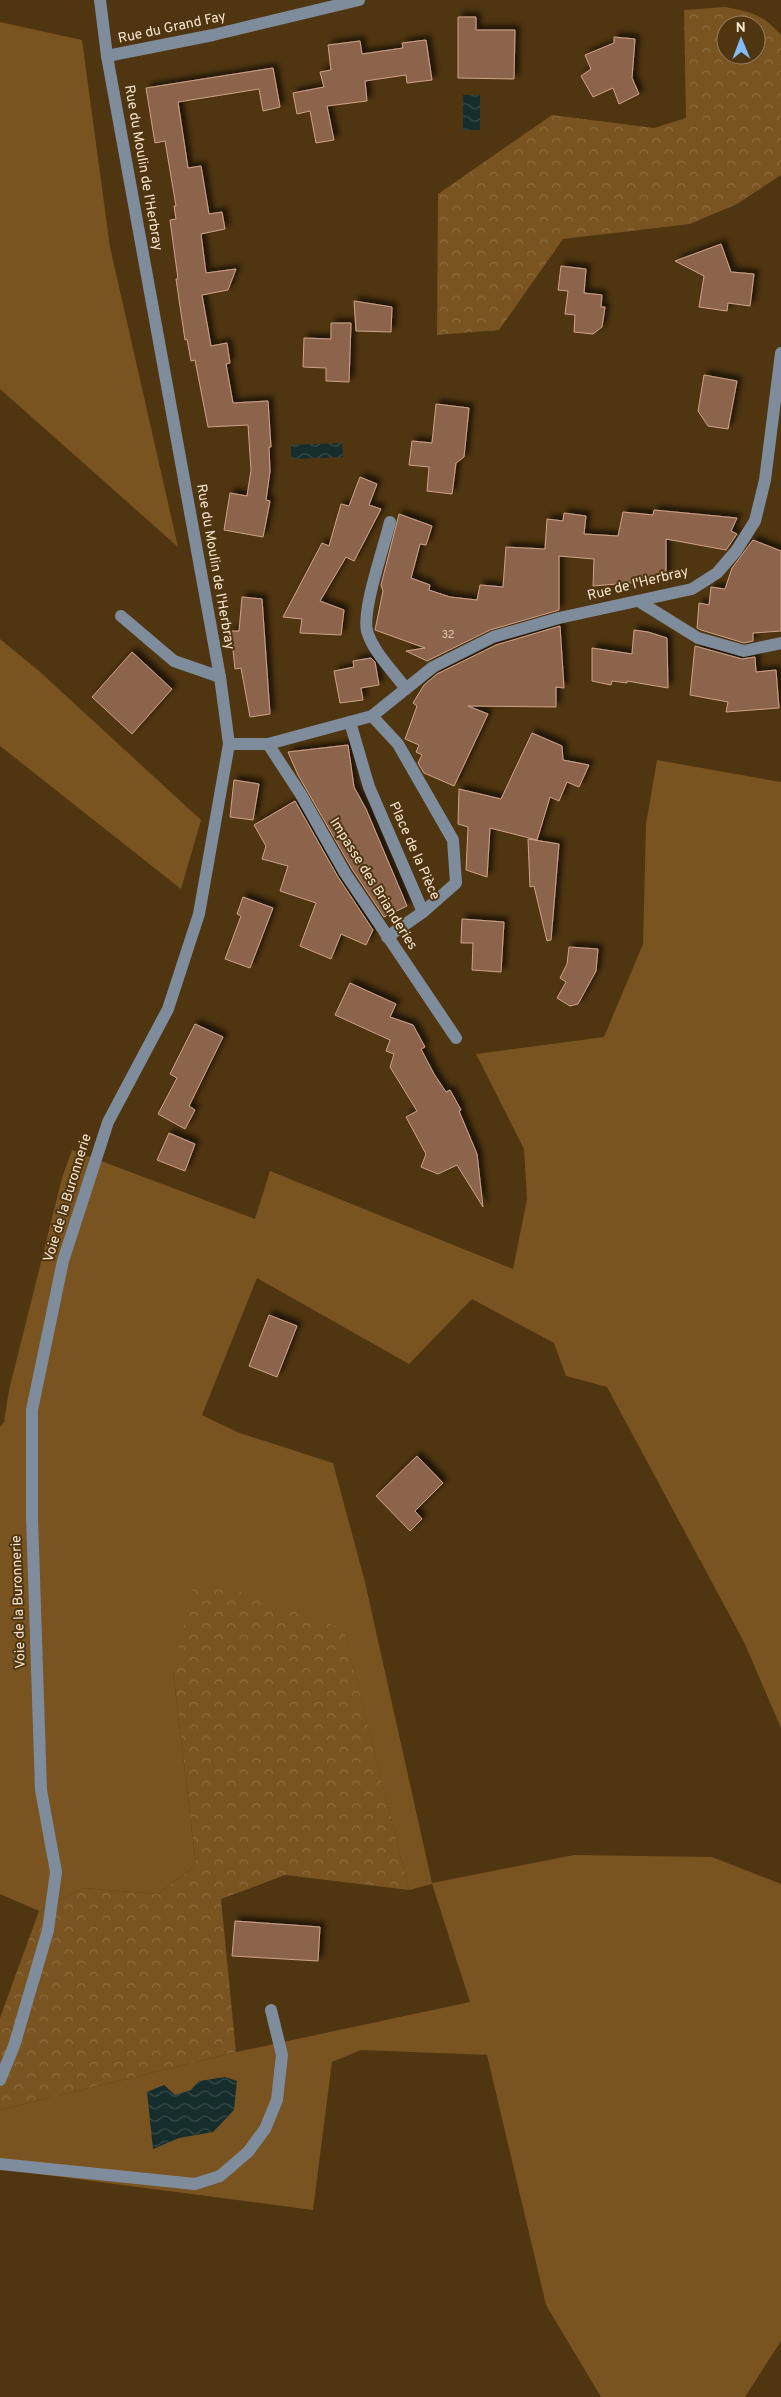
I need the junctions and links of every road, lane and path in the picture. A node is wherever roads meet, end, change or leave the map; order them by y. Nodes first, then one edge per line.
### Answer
1 (100, 0) edge
2 (359, 0) edge
3 (107, 56) junction
4 (781, 352) edge
5 (390, 522) dead end
6 (640, 602) junction
7 (121, 616) dead end
8 (781, 643) edge
9 (220, 677) junction
10 (406, 689) junction
11 (372, 716) junction
12 (350, 722) junction
13 (229, 744) junction
14 (268, 744) junction
15 (423, 912) junction
16 (387, 937) junction
17 (456, 1038) dead end
18 (108, 1122) joint
19 (272, 2010) dead end
20 (0, 2080) edge
21 (0, 2164) edge

1 - 3 street, Rue du Moulin de l'Herbray
2 - 3 street, Rue du Grand Fay
3 - 9 street, Rue du Moulin de l'Herbray
4 - 6 street, Rue de l'Herbray
5 - 10 street
6 - 8 street
6 - 10 street, Rue de l'Herbray
7 - 9 street
9 - 13 street, Rue du Moulin de l'Herbray
10 - 11 street, Rue de l'Herbray
11 - 12 street, Rue de l'Herbray
11 - 15 street, Place de la Pièce
12 - 14 street, Rue de l'Herbray
12 - 15 street, Place de la Pièce
13 - 14 street, Rue de l'Herbray
13 - 18 street, Rue du Moulin de l'Herbray
14 - 16 street, Impasse des Brianderies
15 - 16 street
16 - 17 street, Impasse des Brianderies
18 - 20 street, Voie de la Buronnerie
19 - 21 street

